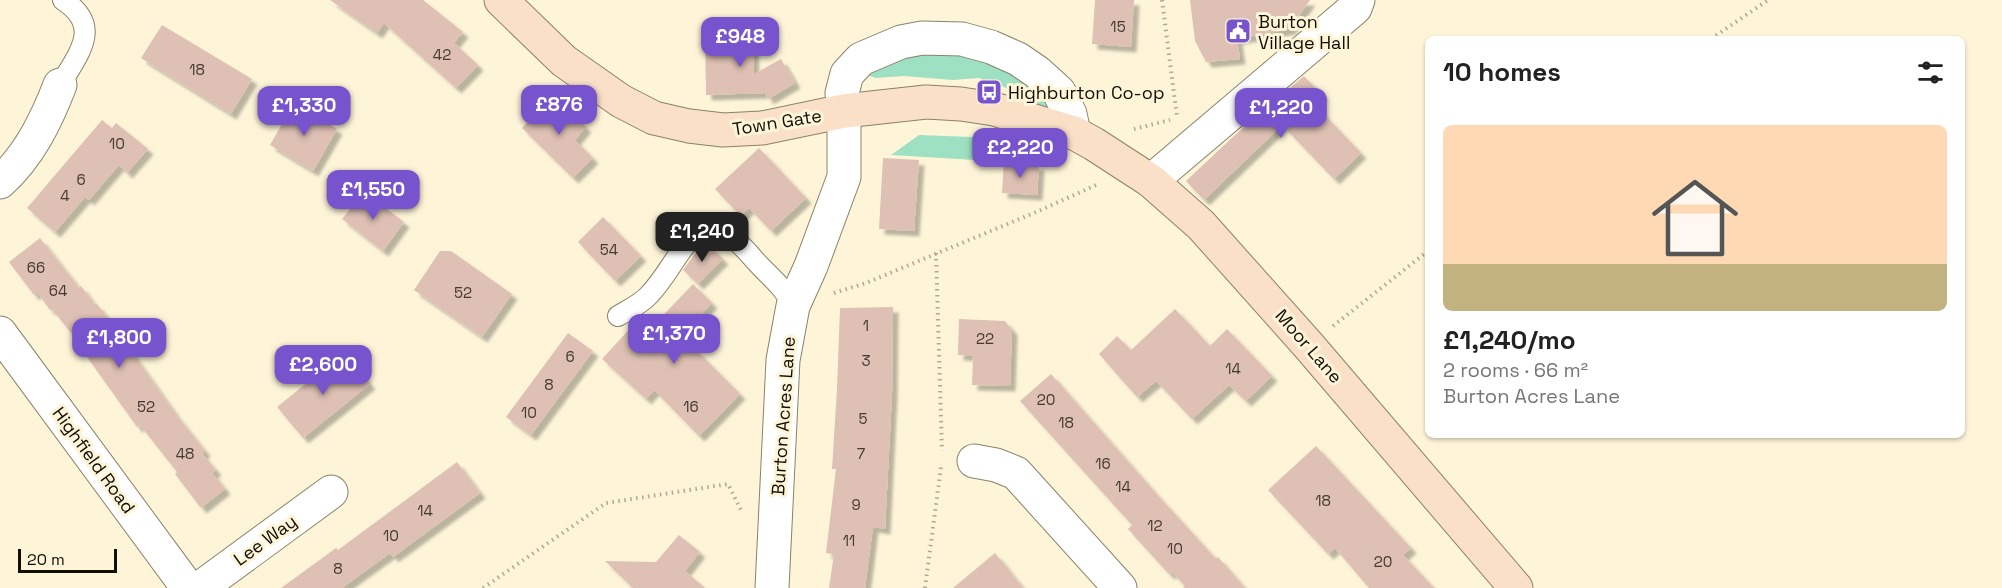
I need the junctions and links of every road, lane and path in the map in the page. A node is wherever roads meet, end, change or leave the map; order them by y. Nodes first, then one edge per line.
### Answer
1 (63, 0) edge
2 (501, 0) edge
3 (1162, 0) edge
4 (1359, 0) edge
5 (1768, 0) edge
6 (1715, 36) edge
7 (60, 85) joint
8 (844, 111) junction
9 (1084, 139) junction
10 (1142, 175) junction
11 (0, 182) edge
12 (936, 253) junction
13 (1425, 253) edge
14 (793, 306) junction
15 (618, 316) dead end
16 (0, 333) edge
17 (1309, 346) junction
18 (974, 461) dead end
19 (331, 492) dead end
20 (746, 518) dead end
21 (188, 588) edge
22 (200, 588) edge
23 (483, 588) edge
24 (772, 588) edge
25 (925, 588) edge
26 (1120, 588) edge
27 (1516, 588) edge

1 - 7 lane
2 - 8 street, Town Gate
3 - 9 path
4 - 10 street
5 - 6 path
7 - 11 street
8 - 9 street, Moor Lane
8 - 9 street
8 - 14 street, Burton Acres Lane
9 - 10 street, Moor Lane
10 - 12 path
10 - 17 street, Moor Lane
12 - 14 path
12 - 25 path
13 - 17 path
14 - 15 lane
14 - 24 street, Burton Acres Lane
16 - 21 street, Highfield Road
17 - 27 street, Moor Lane
18 - 26 street
19 - 22 street, Lee Way
20 - 23 path

